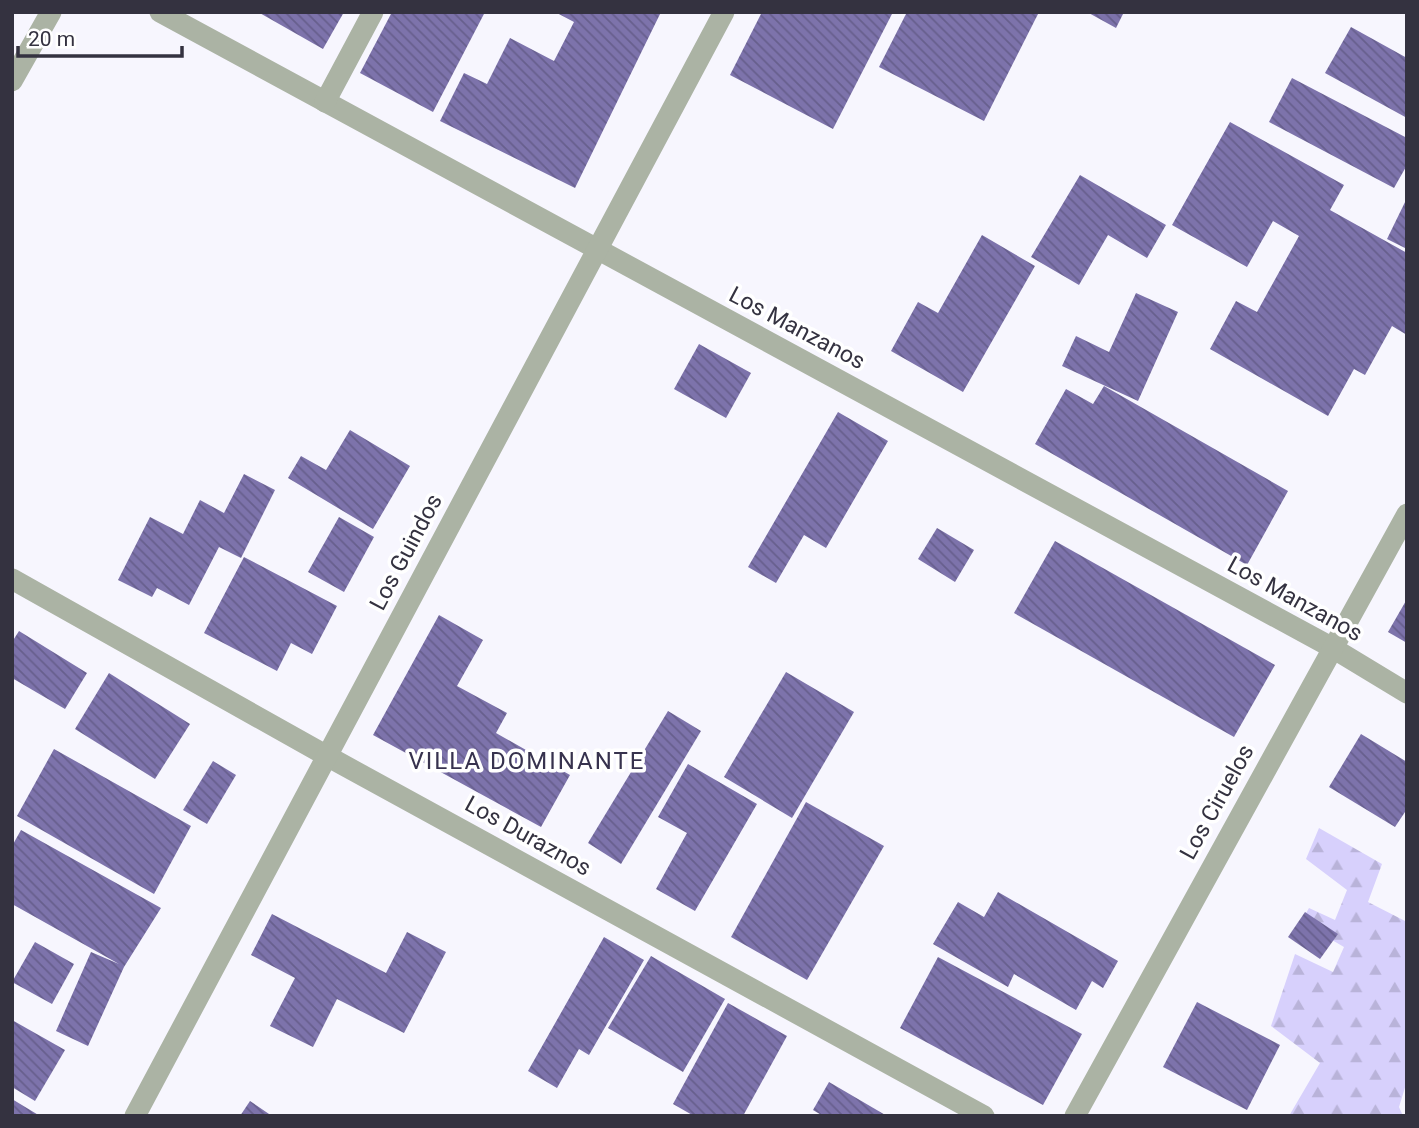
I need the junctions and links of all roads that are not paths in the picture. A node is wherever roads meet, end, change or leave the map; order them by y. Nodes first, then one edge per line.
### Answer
1 (51, 12) edge
2 (160, 12) edge
3 (373, 12) edge
4 (724, 12) edge
5 (12, 81) edge
6 (325, 102) junction
7 (597, 249) junction
8 (1407, 514) edge
9 (12, 579) edge
10 (1331, 647) junction
11 (1407, 693) edge
12 (327, 756) junction
13 (135, 1116) edge
14 (984, 1116) edge
15 (1075, 1116) edge

1 - 5 street
2 - 6 street, Los Manzanos
3 - 6 street
4 - 7 street, Los Guindos
6 - 7 street, Los Manzanos
7 - 10 street, Los Manzanos
7 - 12 street, Los Guindos
8 - 10 street, Los Ciruelos
9 - 12 street, Los Duraznos
10 - 11 street, Los Manzanos
10 - 15 street, Los Ciruelos
12 - 13 street, Los Guindos
12 - 14 street, Los Duraznos

